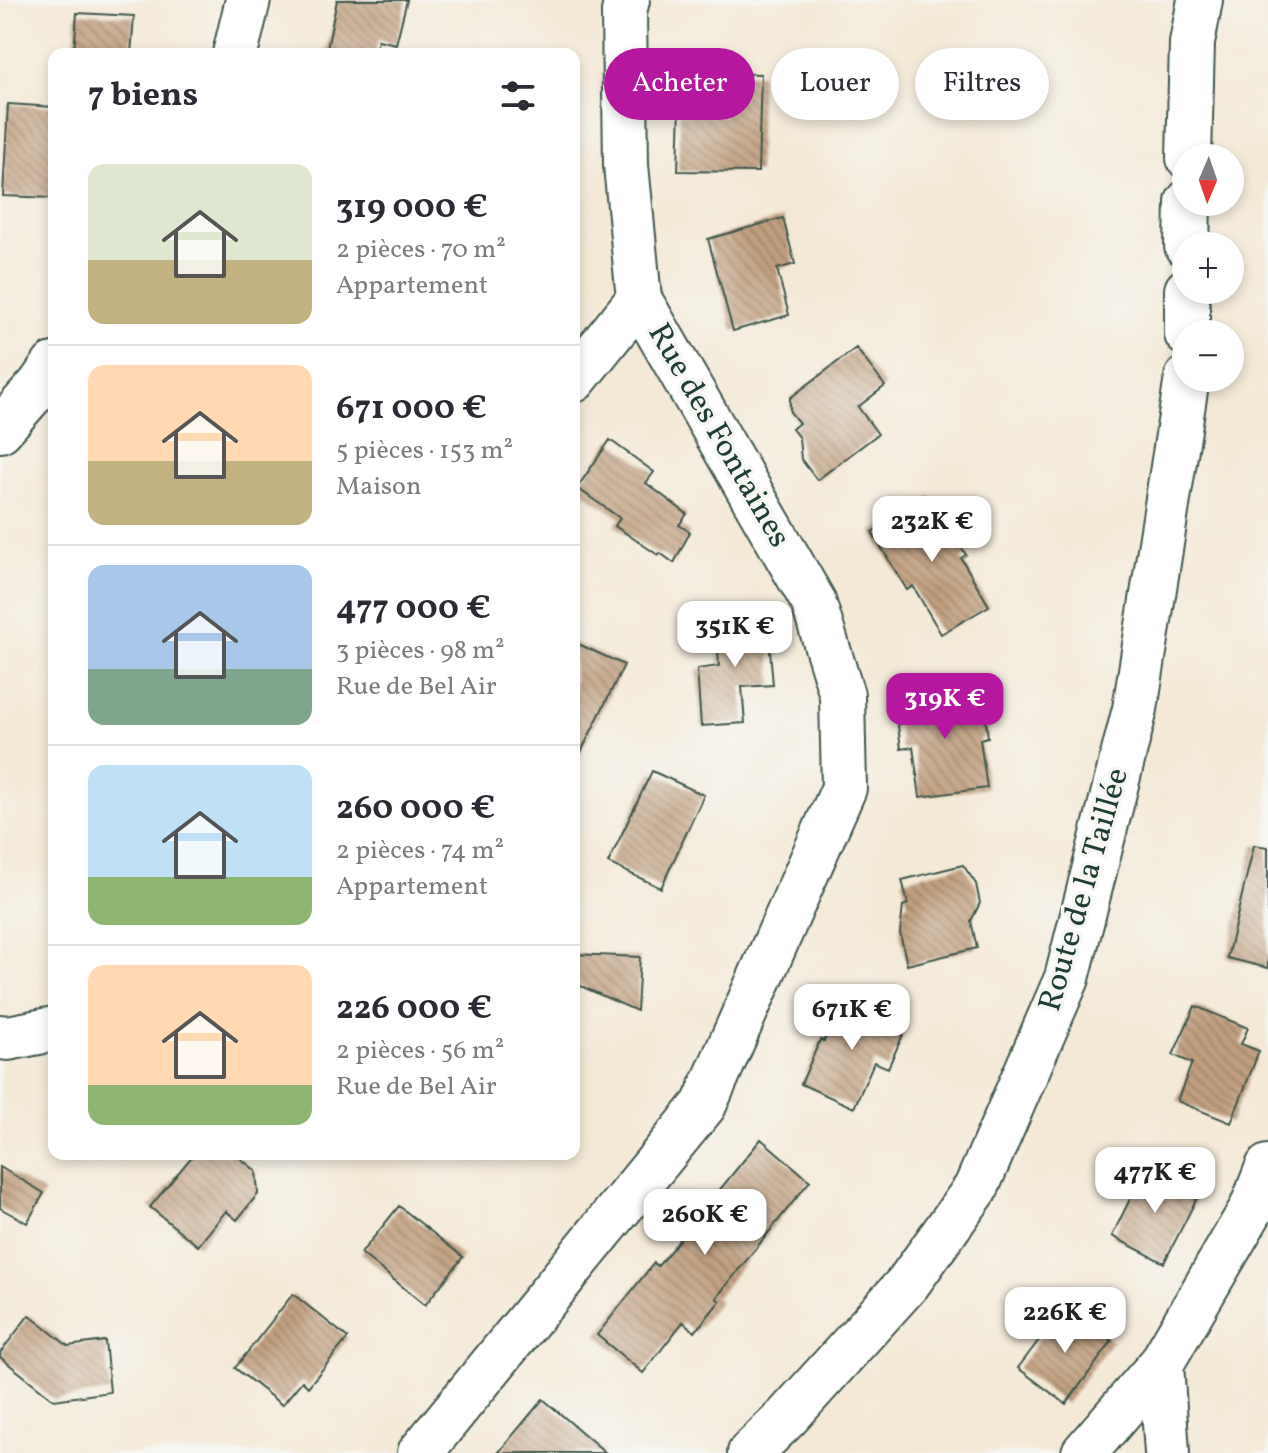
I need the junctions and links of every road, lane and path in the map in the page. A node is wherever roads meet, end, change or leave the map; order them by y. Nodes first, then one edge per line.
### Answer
1 (248, 0) edge
2 (627, 0) edge
3 (1200, 0) edge
4 (236, 48) edge
5 (1189, 144) edge
6 (639, 299) junction
7 (580, 373) edge
8 (48, 374) edge
9 (1185, 392) edge
10 (0, 430) edge
11 (48, 1030) edge
12 (0, 1037) edge
13 (1268, 1167) edge
14 (1161, 1364) junction
15 (420, 1453) edge
16 (750, 1453) edge
17 (1084, 1453) edge
18 (1167, 1453) edge

1 - 4 street
2 - 6 street, Rue des Fontaines
3 - 5 street
6 - 7 street
6 - 15 street, Rue des Fontaines
8 - 10 street
9 - 16 street, Route de la Taillée
11 - 12 street
13 - 14 street
14 - 17 street
14 - 18 street

